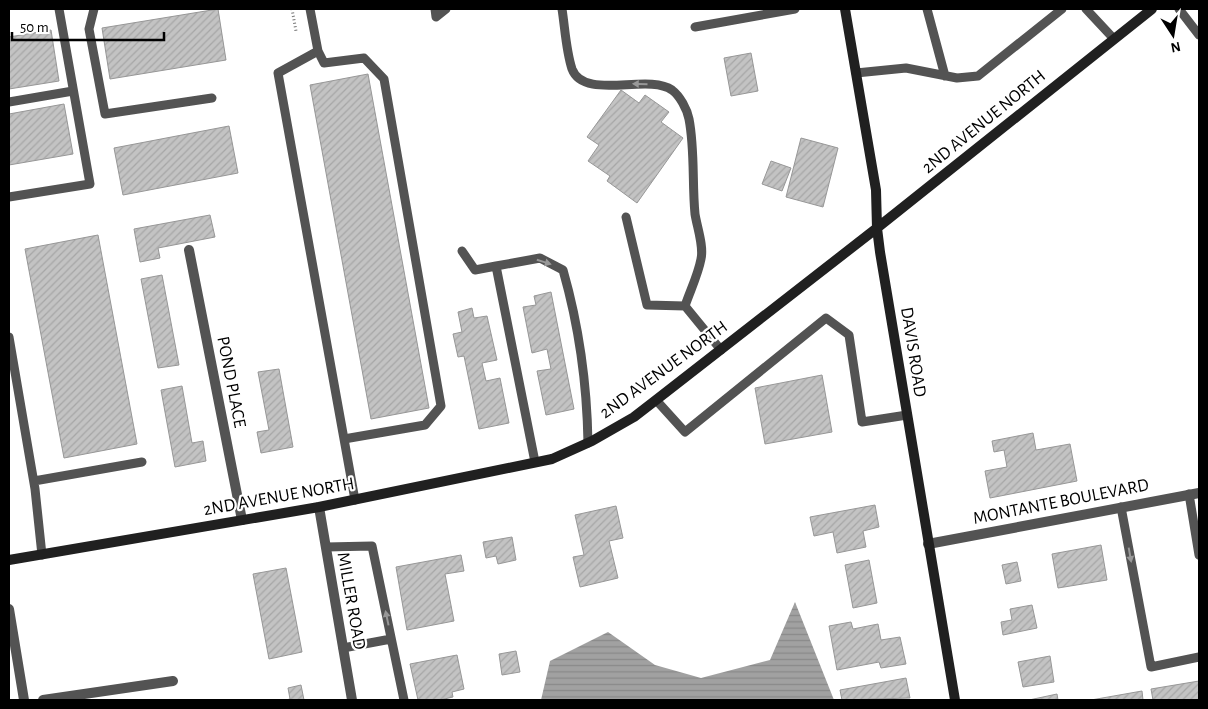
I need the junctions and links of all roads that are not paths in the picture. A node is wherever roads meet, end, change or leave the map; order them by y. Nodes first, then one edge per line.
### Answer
1 (59, 9) edge
2 (94, 9) edge
3 (310, 9) edge
4 (434, 9) edge
5 (446, 9) edge
6 (562, 9) edge
7 (794, 9) edge
8 (845, 9) edge
9 (927, 9) edge
10 (1062, 9) edge
11 (1086, 9) edge
12 (1152, 9) edge
13 (1179, 9) edge
14 (695, 28) dead end
15 (1199, 34) edge
16 (1114, 39) junction
17 (318, 52) junction
18 (856, 73) junction
19 (945, 76) junction
20 (74, 91) junction
21 (212, 98) dead end
22 (9, 102) edge
23 (9, 197) edge
24 (626, 217) dead end
25 (877, 228) junction
26 (189, 250) dead end
27 (462, 251) dead end
28 (496, 266) junction
29 (685, 306) junction
30 (9, 337) edge
31 (720, 350) junction
32 (656, 400) junction
33 (907, 414) junction
34 (344, 439) junction
35 (588, 443) junction
36 (142, 462) dead end
37 (535, 462) junction
38 (34, 481) junction
39 (1194, 494) edge
40 (356, 500) junction
41 (319, 507) junction
42 (1121, 508) junction
43 (242, 520) junction
44 (928, 544) junction
45 (326, 547) junction
46 (1199, 554) edge
47 (42, 555) junction
48 (9, 560) edge
49 (9, 609) edge
50 (391, 639) junction
51 (343, 648) junction
52 (1199, 657) edge
53 (173, 681) dead end
54 (24, 700) edge
55 (43, 700) edge
56 (352, 700) edge
57 (404, 700) edge
58 (956, 700) edge

1 - 20 lane
2 - 21 lane
3 - 17 lane
4 - 5 lane
29 -> 6 lane
7 - 14 lane
8 - 18 street, DAVIS ROAD
9 - 19 lane
10 - 19 lane
11 - 16 lane
12 - 16 street, 2ND AVENUE NORTH
13 - 15 lane
16 - 25 street, 2ND AVENUE NORTH
17 - 34 lane
17 - 34 lane
18 - 19 lane
18 - 25 street, DAVIS ROAD
20 - 22 lane
20 - 23 lane
24 - 29 lane
25 - 31 street, 2ND AVENUE NORTH
25 - 33 street, DAVIS ROAD
26 - 43 street, POND PLACE
27 - 28 lane
28 -> 35 lane
28 - 37 lane
29 - 31 lane
30 - 38 lane
31 - 32 street, 2ND AVENUE NORTH
32 - 33 lane
32 - 35 street, 2ND AVENUE NORTH
33 - 44 street, DAVIS ROAD
34 - 40 lane
35 - 37 street, 2ND AVENUE NORTH
36 - 38 lane
37 - 40 street, 2ND AVENUE NORTH
38 - 47 lane
39 - 42 street, MONTANTE BOULEVARD
39 - 46 lane
40 - 41 street, 2ND AVENUE NORTH
41 - 43 street, 2ND AVENUE NORTH
41 - 45 street, MILLER ROAD
42 - 44 street, MONTANTE BOULEVARD
42 -> 52 lane
43 - 47 street, 2ND AVENUE NORTH
44 - 58 street, DAVIS ROAD
50 -> 45 lane
45 - 51 street, MILLER ROAD
47 - 48 street, 2ND AVENUE NORTH
49 - 54 street
50 - 51 lane
50 - 57 lane
51 - 56 street, MILLER ROAD
53 - 55 street

